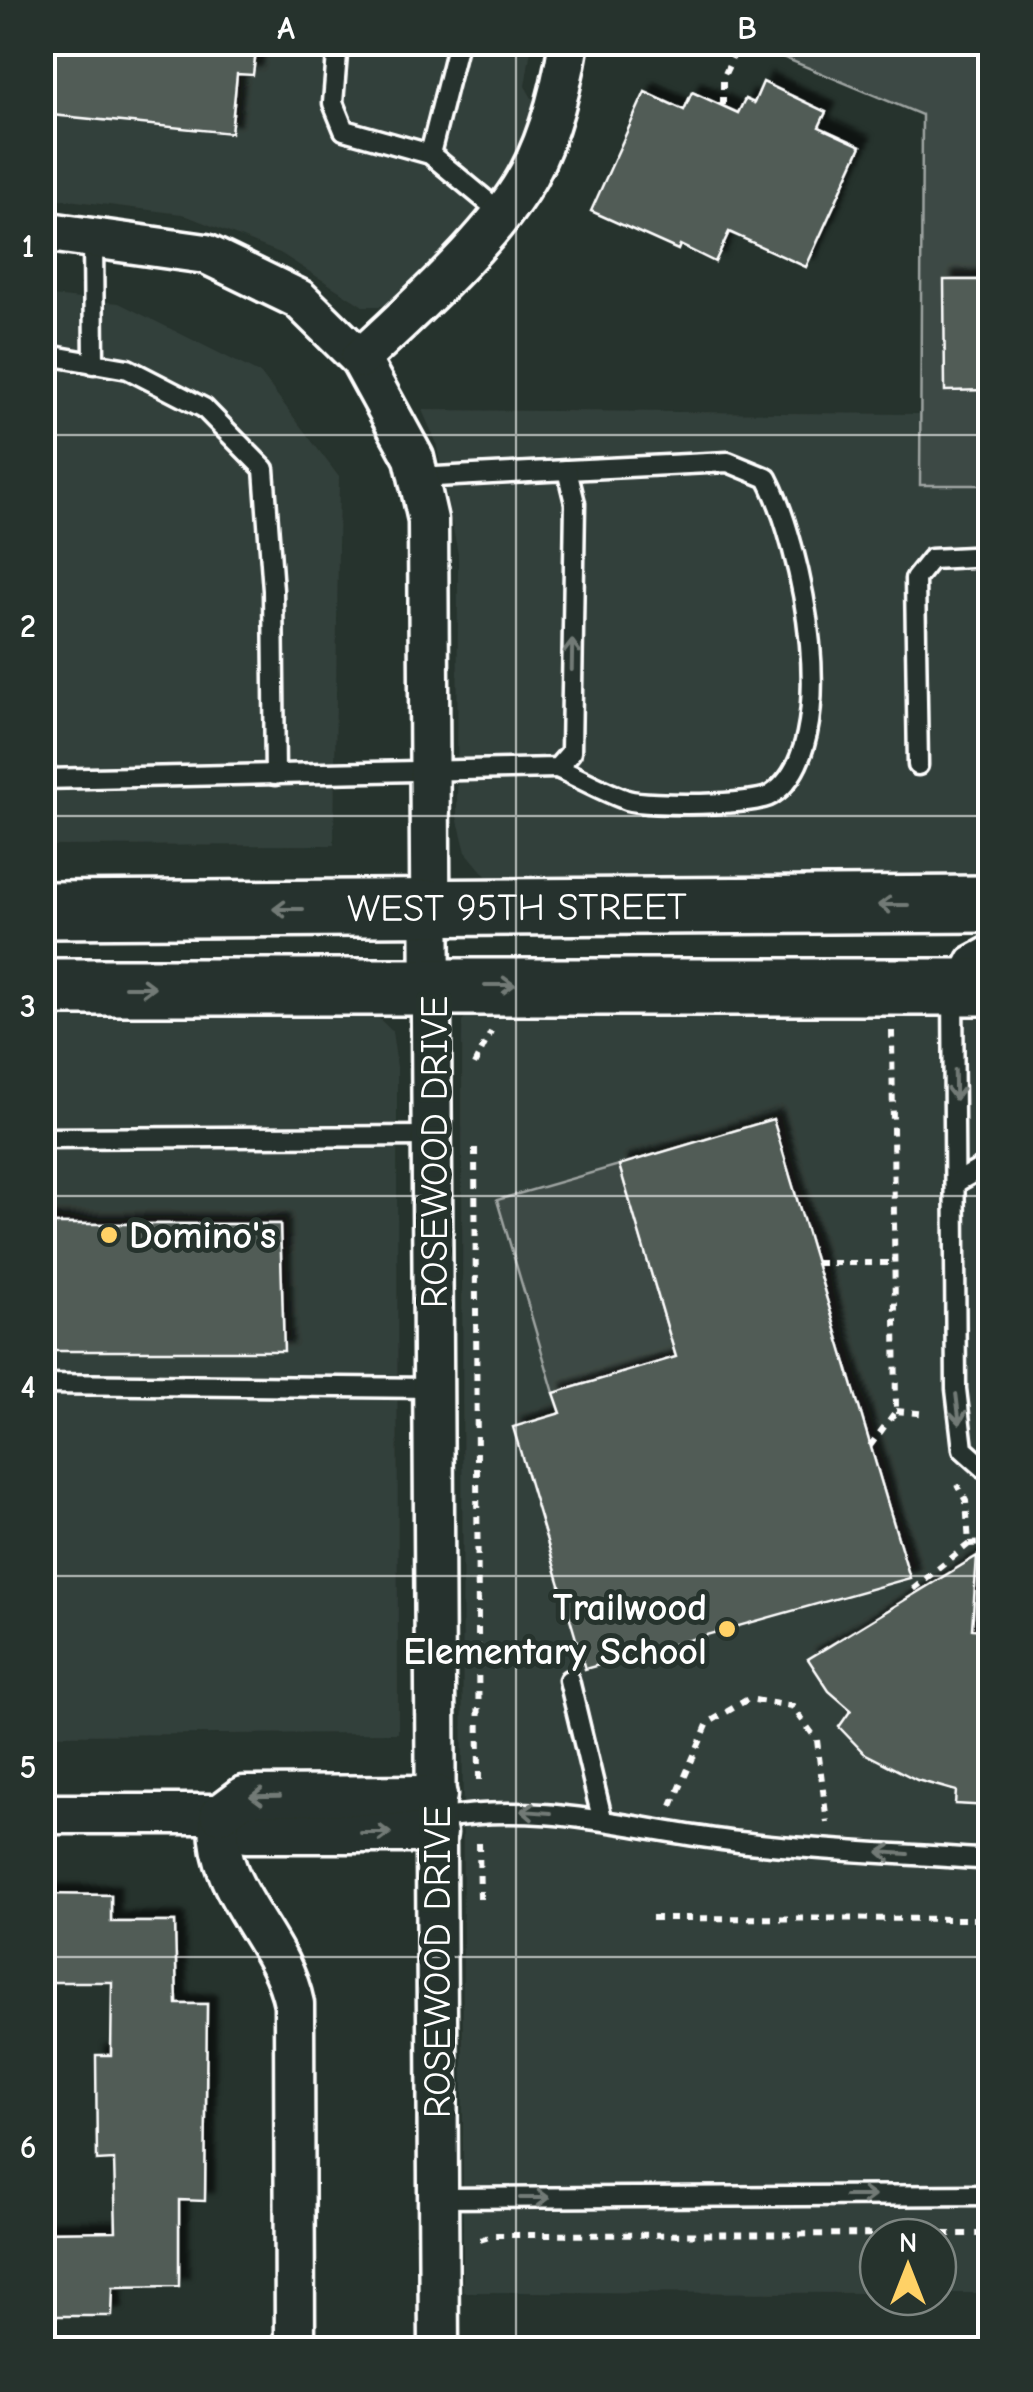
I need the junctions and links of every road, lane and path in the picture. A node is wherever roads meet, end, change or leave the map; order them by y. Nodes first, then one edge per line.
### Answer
1 (338, 42) edge
2 (458, 42) edge
3 (569, 42) edge
4 (740, 42) edge
5 (723, 105) dead end
6 (430, 154) junction
7 (500, 212) junction
8 (42, 230) edge
9 (93, 236) junction
10 (42, 354) edge
11 (360, 358) junction
12 (94, 364) junction
13 (567, 470) junction
14 (417, 478) junction
15 (990, 556) edge
16 (918, 766) dead end
17 (432, 768) junction
18 (558, 768) junction
19 (276, 775) junction
20 (42, 779) edge
21 (990, 904) edge
22 (433, 908) junction
23 (42, 910) edge
24 (990, 945) edge
25 (433, 984) junction
26 (42, 987) edge
27 (972, 987) edge
28 (498, 1018) dead end
29 (892, 1020) dead end
30 (474, 1080) dead end
31 (434, 1136) junction
32 (42, 1138) edge
33 (475, 1138) dead end
34 (990, 1163) edge
35 (958, 1182) junction
36 (816, 1263) dead end
37 (895, 1263) junction
38 (42, 1384) edge
39 (435, 1388) junction
40 (896, 1411) junction
41 (930, 1425) dead end
42 (870, 1446) dead end
43 (947, 1470) dead end
44 (990, 1474) edge
45 (969, 1544) junction
46 (990, 1544) edge
47 (913, 1588) dead end
48 (569, 1680) dead end
49 (672, 1807) dead end
50 (480, 1812) junction
51 (42, 1814) edge
52 (220, 1814) junction
53 (437, 1816) junction
54 (602, 1818) junction
55 (827, 1829) dead end
56 (990, 1860) edge
57 (480, 1908) dead end
58 (652, 1918) dead end
59 (990, 1919) edge
60 (990, 2195) edge
61 (438, 2198) junction
62 (480, 2198) junction
63 (990, 2234) edge
64 (480, 2240) junction
65 (481, 2258) dead end
66 (296, 2350) edge
67 (439, 2350) edge

1 - 6 lane
2 - 6 lane
3 - 7 street
4 - 5 path
6 - 7 lane
7 - 11 street
8 - 9 street, ROSEWOOD DRIVE
9 - 11 street, ROSEWOOD DRIVE
9 - 12 lane
10 - 12 lane
11 - 14 street, ROSEWOOD DRIVE
12 - 19 lane
13 - 14 lane
18 -> 13 lane
13 - 18 lane
14 - 17 street, ROSEWOOD DRIVE
15 - 16 lane
17 - 18 lane
17 - 19 lane
17 - 22 street, ROSEWOOD DRIVE
19 - 20 lane
21 -> 22 main road, WEST 95TH STREET
22 -> 23 main road, WEST 95TH STREET
22 - 25 street, ROSEWOOD DRIVE
24 - 27 lane
26 -> 25 main road, WEST 95TH STREET
25 -> 27 main road, WEST 95TH STREET
25 - 31 street, ROSEWOOD DRIVE
27 -> 35 lane
28 - 30 path
29 - 37 path
31 - 32 lane
31 - 39 street, ROSEWOOD DRIVE
33 - 50 path
34 - 35 lane
35 -> 44 lane
36 - 37 path
37 - 40 path
38 - 39 lane
39 - 53 street, ROSEWOOD DRIVE
40 - 41 path
40 - 42 path
43 - 45 path
45 - 46 path
45 - 47 path
48 - 54 lane
49 - 55 path
50 - 53 lane
54 -> 50 lane
50 - 57 path
51 - 52 street
52 - 53 street
52 - 66 street
53 - 61 street, ROSEWOOD DRIVE
56 -> 54 lane
58 - 59 path
62 -> 60 lane
61 - 62 lane
61 - 67 street, ROSEWOOD DRIVE
62 - 64 path
63 - 64 path
64 - 65 path

